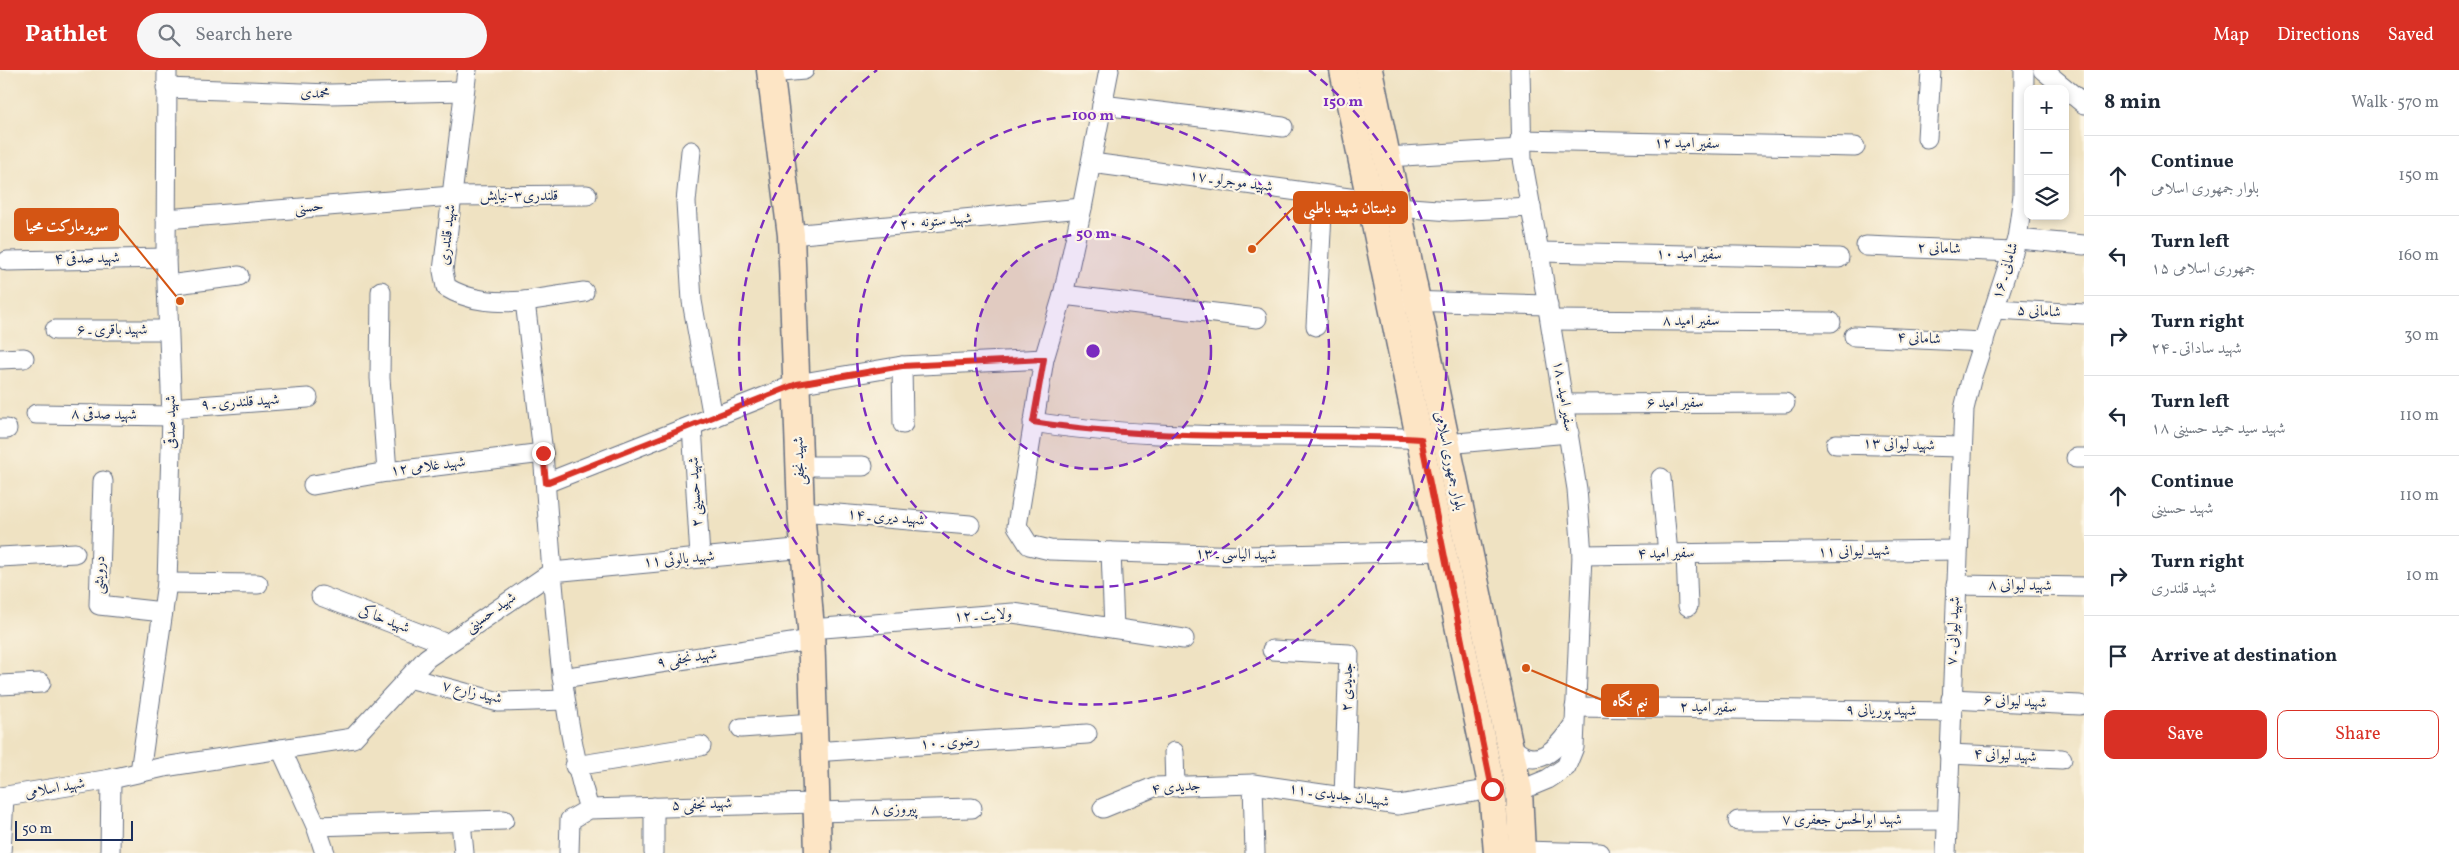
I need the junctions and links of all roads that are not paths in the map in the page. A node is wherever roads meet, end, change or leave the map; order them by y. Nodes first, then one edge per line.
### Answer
1 (467, 70) edge
2 (804, 70) edge
3 (1109, 70) edge
4 (1343, 70) edge
5 (1369, 70) edge
6 (1520, 70) edge
7 (1930, 70) edge
8 (2024, 70) edge
9 (2043, 70) edge
10 (770, 72) edge
11 (166, 79) edge
12 (464, 91) junction
13 (2084, 104) edge
14 (1102, 105) junction
15 (1283, 127) dead end
16 (1927, 138) dead end
17 (1521, 145) junction
18 (1855, 147) dead end
19 (691, 151) dead end
20 (1387, 157) junction
21 (1092, 163) junction
22 (587, 195) dead end
23 (1323, 195) junction
24 (452, 196) junction
25 (1371, 201) junction
26 (1397, 207) junction
27 (1531, 207) junction
28 (1082, 208) junction
29 (166, 219) junction
30 (790, 235) junction
31 (2014, 245) junction
32 (2084, 245) edge
33 (1866, 246) dead end
34 (1539, 252) junction
35 (166, 258) junction
36 (1839, 258) dead end
37 (7, 261) dead end
38 (239, 276) dead end
39 (168, 285) junction
40 (381, 291) dead end
41 (584, 292) dead end
42 (1063, 294) junction
43 (525, 301) junction
44 (1404, 301) junction
45 (1994, 310) junction
46 (1549, 313) junction
47 (2084, 314) edge
48 (1258, 318) dead end
49 (1831, 322) dead end
50 (1316, 326) dead end
51 (55, 330) dead end
52 (168, 330) junction
53 (1854, 336) dead end
54 (1984, 342) junction
55 (24, 358) dead end
56 (0, 359) edge
57 (1044, 359) junction
58 (902, 366) junction
59 (797, 384) junction
60 (308, 398) dead end
61 (1785, 403) dead end
62 (1564, 404) junction
63 (1964, 409) joint
64 (172, 412) junction
65 (36, 414) dead end
66 (712, 418) junction
67 (1033, 422) junction
68 (903, 424) dead end
69 (692, 426) junction
70 (1568, 434) junction
71 (1421, 439) junction
72 (1446, 444) junction
73 (1836, 444) dead end
74 (1962, 447) junction
75 (543, 453) junction
76 (800, 466) junction
77 (863, 466) dead end
78 (387, 472) junction
79 (1662, 478) dead end
80 (103, 481) dead end
81 (546, 483) junction
82 (313, 485) dead end
83 (802, 511) junction
84 (970, 525) dead end
85 (806, 548) junction
86 (1957, 550) junction
87 (75, 552) dead end
88 (1111, 552) junction
89 (1443, 552) junction
90 (1677, 554) junction
91 (1750, 554) joint
92 (1582, 555) junction
93 (0, 557) edge
94 (700, 558) junction
95 (552, 572) junction
96 (167, 583) junction
97 (258, 584) dead end
98 (1956, 586) junction
99 (2084, 587) edge
100 (322, 596) dead end
101 (1688, 606) dead end
102 (163, 612) junction
103 (1114, 628) junction
104 (811, 635) junction
105 (1184, 639) dead end
106 (448, 644) junction
107 (1272, 650) dead end
108 (409, 678) junction
109 (562, 678) junction
110 (41, 683) dead end
111 (1485, 683) junction
112 (0, 685) edge
113 (565, 700) junction
114 (1951, 705) junction
115 (2080, 705) dead end
116 (1812, 709) joint
117 (1575, 716) junction
118 (813, 723) junction
119 (741, 728) dead end
120 (1087, 734) dead end
121 (1508, 742) junction
122 (701, 746) dead end
123 (281, 749) junction
124 (814, 752) junction
125 (1174, 752) dead end
126 (1949, 754) junction
127 (2062, 759) dead end
128 (575, 766) junction
129 (140, 772) junction
130 (111, 779) junction
131 (1253, 784) junction
132 (1175, 787) junction
133 (1492, 789) junction
134 (1519, 791) junction
135 (2, 797) edge
136 (1344, 797) junction
137 (654, 807) junction
138 (816, 807) junction
139 (972, 808) dead end
140 (1103, 808) dead end
141 (589, 809) junction
142 (504, 820) dead end
143 (1946, 820) junction
144 (1738, 821) dead end
145 (461, 822) junction
146 (316, 826) junction
147 (1522, 852) edge
148 (1, 853) edge
149 (110, 853) edge
150 (325, 853) edge
151 (464, 853) edge
152 (569, 853) edge
153 (654, 853) edge
154 (818, 853) edge
155 (1255, 853) edge
156 (1497, 853) edge
157 (1600, 853) edge
158 (1946, 853) edge

1 - 12 street, شهید قلندری
2 - 10 street
3 - 14 street
4 - 25 main road, بلوار جمهوری اسلامی
5 - 20 main road, بلوار جمهوری اسلامی
6 - 17 street, سفیر امید ـ ۱۸
7 - 16 street
8 - 31 street, شامانی ـ ۱۶
9 - 13 street
10 - 30 main road, شهید نجفی
11 - 12 street, محمدی
11 - 29 street, شهید صدقی
12 - 24 street, شهید قلندری
14 - 15 street
14 - 21 street
17 - 18 street, سفیر امید ۱۲
17 - 20 street, سفیر امید ۱۲
17 - 27 street, سفیر امید ـ ۱۸
19 - 66 street
20 - 26 main road, بلوار جمهوری اسلامی
21 - 23 street, شهید موجرلو ـ ۱۷
21 - 28 street
22 - 24 street, قلندری۳-نیایش
23 - 25 street, شهید موجرلو ـ ۱۷
23 - 50 street
24 - 29 street, حسنی
24 - 43 street, شهید قلندری
25 - 44 main road, بلوار جمهوری اسلامی
26 - 27 street
26 - 44 main road, بلوار جمهوری اسلامی
27 - 34 street, سفیر امید ـ ۱۸
28 - 30 street, شهید ستونه ۲۰
28 - 42 street
29 - 35 street, شهید صدقی
30 - 59 main road, شهید نجفی
31 - 32 street, شامانی ۲
31 - 33 street, شامانی ۲
31 - 45 street, شامانی ـ ۱۶
34 - 36 street, سفیر امید ۱۰
34 - 46 street, سفیر امید ـ ۱۸
35 - 37 street, شهید صدقی ۴
35 - 39 street, شهید صدقی
38 - 39 street
39 - 52 street, شهید صدقی
40 - 78 street
41 - 43 street
42 - 48 street
42 - 57 street
43 - 75 street
44 - 46 street, سفیر امید ۸
44 - 71 main road, بلوار جمهوری اسلامی
44 - 72 main road, بلوار جمهوری اسلامی
45 - 47 street, شامانی ۵
45 - 54 street, شامانی ـ ۱۶
46 - 49 street, سفیر امید ۸
46 - 62 street, سفیر امید ـ ۱۸
51 - 52 street, شهید باقری ـ ۶
52 - 64 street, شهید صدقی
53 - 54 street, شامانی ۴
54 - 63 street, شامانی ـ ۱۶
55 - 56 street
57 - 58 street
57 - 67 street
58 - 59 street
58 - 68 street
59 - 66 street
59 - 76 main road, شهید نجفی
60 - 64 street, شهید قلندری ـ ۹
61 - 62 street, سفیر امید ۶
62 - 70 street, سفیر امید ـ ۱۸
63 - 74 street, شهید لیوانی ـ ۷
64 - 65 street, شهید صدقی ۸
64 - 96 street, شهید صدقی
66 - 69 street
67 - 71 street
67 - 88 street, شهید الیاسی ـ ۱۳
69 - 81 street
69 - 94 street, شهید حسینی ۲
70 - 72 street
70 - 92 street, سفیر امید ـ ۱۸
71 - 89 main road, بلوار جمهوری اسلامی
72 - 111 main road, بلوار جمهوری اسلامی
73 - 74 street, شهید لیوانی ۱۳
74 - 86 street, شهید لیوانی ـ ۷
75 - 78 street, شهید غلامی ۱۲
75 - 81 street
76 - 77 street
76 - 83 main road, شهید نجفی
78 - 82 street, شهید غلامی ۱۲
79 - 90 street
80 - 102 street, درویشی
81 - 95 street
83 - 84 street, شهید دیری ـ ۱۴
83 - 85 main road, شهید نجفی
85 - 94 street, شهید بالوئی ۱۱
85 - 104 main road, شهید نجفی
86 - 91 street, شهید لیوانی ۱۱
86 - 98 street, شهید لیوانی ـ ۷
87 - 93 street
88 - 89 street, شهید الیاسی ـ ۱۳
88 - 103 street
89 - 111 main road, بلوار جمهوری اسلامی
90 - 91 street, سفیر امید ۴
90 - 92 street, سفیر امید ۴
90 - 101 street
92 - 117 street, سفیر امید ـ ۱۸
94 - 95 street, شهید بالوئی ۱۱
95 - 106 street, شهید حسینی
95 - 109 street
96 - 97 street
96 - 102 street, شهید صدقی
98 - 99 street, شهید لیوانی ۸
98 - 114 street, شهید لیوانی ـ ۷
100 - 106 street, شهید خاکی
102 - 129 street, شهید صدقی
103 - 104 street, ولایت ـ ۱۲
103 - 105 street, ولایت ـ ۱۲
104 - 109 street, شهید نجفی ۹
104 - 118 main road, شهید نجفی
106 - 108 street, شهید حسینی
107 - 136 street, جدیدی ۲
108 - 113 street, شهید زارع ۷
108 - 123 street, شهید حسینی
109 - 113 street
110 - 112 street
111 - 121 main road, بلوار جمهوری اسلامی
111 - 133 main road, بلوار جمهوری اسلامی
113 - 128 street
114 - 115 street, شهید لیوانی ۶
114 - 116 street, شهید پوریانی ۹
114 - 126 street, شهید لیوانی ـ ۷
116 - 117 street, سفیر امید ۲
117 - 121 street
117 - 134 street, سفیر امید ـ ۱۸
118 - 119 street
118 - 124 main road, شهید نجفی
120 - 124 street, رضوی ـ ۱۰
121 - 134 main road, بلوار جمهوری اسلامی
122 - 128 street
123 - 129 street, شهید حسینی
123 - 146 street
124 - 138 main road, شهید نجفی
125 - 132 street
126 - 127 street, شهید لیوانی ۴
126 - 143 street, شهید لیوانی ـ ۷
128 - 141 street
129 - 130 street, شهید حسینی
130 - 135 street, شهید اسلامی
130 - 149 street
131 - 132 street, جدیدی ۴
131 - 136 street, شهیدان جدیدی ـ ۱۱
131 - 155 street
132 - 140 street, جدیدی ۴
133 - 136 street, شهیدان جدیدی ـ ۱۱
133 - 156 main road, بلوار جمهوری اسلامی
134 - 147 main road, بلوار جمهوری اسلامی
135 - 148 street
137 - 138 street, شهید نجفی ۵
137 - 141 street, شهید نجفی ۵
137 - 153 street
138 - 139 street, پیروزی ۸
138 - 154 main road, شهید نجفی
141 - 152 street
142 - 145 street
143 - 144 street, شهید ابوالحسن جعفری ۷
143 - 158 street, شهید لیوانی ـ ۷
145 - 146 street
145 - 151 street
146 - 150 street
147 - 157 street

